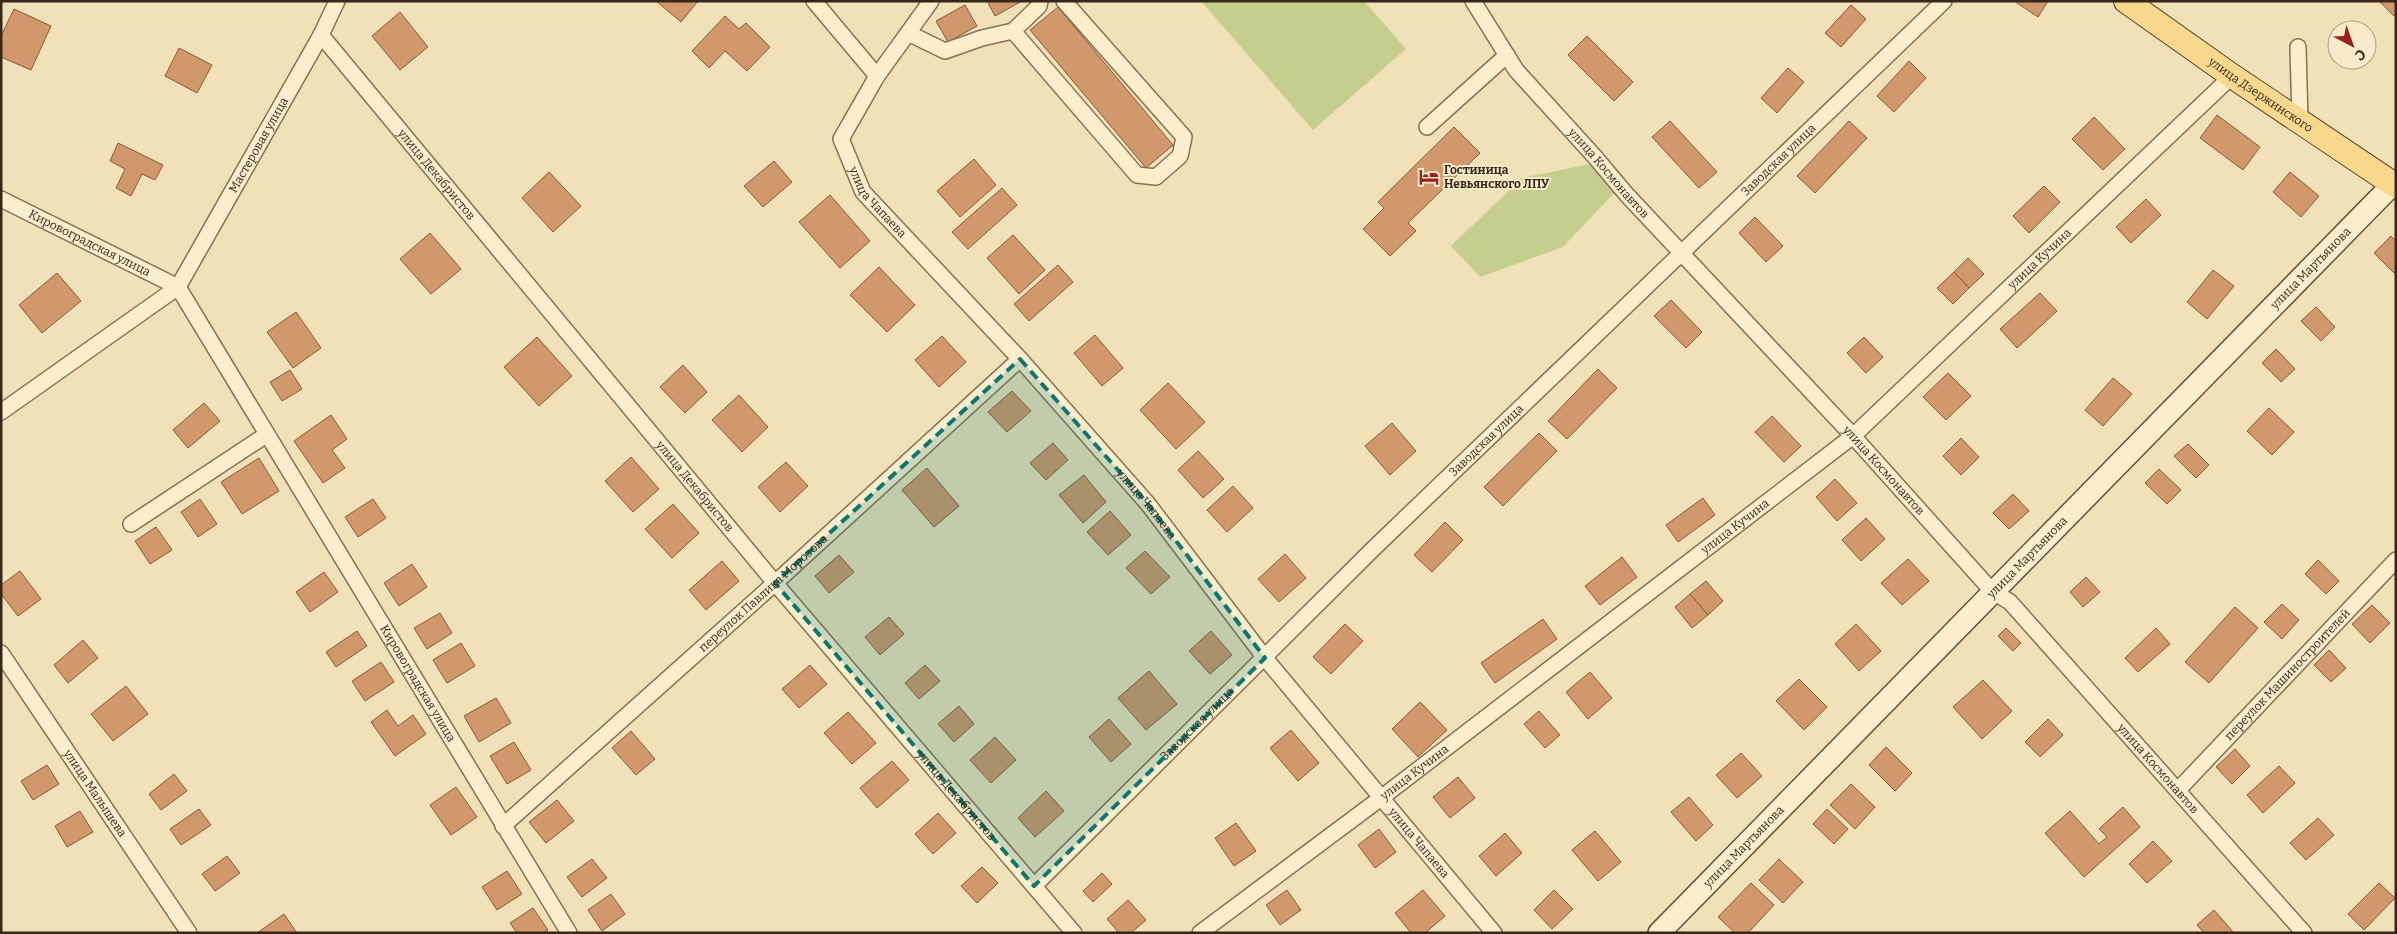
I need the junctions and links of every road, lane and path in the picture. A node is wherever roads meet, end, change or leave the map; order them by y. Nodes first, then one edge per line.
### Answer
1 (337, 1) edge
2 (814, 1) edge
3 (931, 1) edge
4 (1040, 1) edge
5 (1064, 1) edge
6 (1473, 1) edge
7 (1944, 1) edge
8 (2126, 1) edge
9 (1013, 31) junction
10 (908, 34) junction
11 (320, 35) junction
12 (2298, 47) dead end
13 (1507, 55) junction
14 (877, 76) junction
15 (2232, 76) junction
16 (2300, 121) junction
17 (1427, 127) dead end
18 (2395, 184) edge
19 (1, 199) edge
20 (1683, 252) junction
21 (178, 288) junction
22 (1020, 359) junction
23 (1, 412) edge
24 (266, 434) junction
25 (1853, 436) junction
26 (131, 524) dead end
27 (2396, 560) edge
28 (775, 583) junction
29 (1992, 591) junction
30 (1, 653) edge
31 (1266, 658) junction
32 (2178, 790) junction
33 (1381, 798) junction
34 (503, 826) junction
35 (1034, 886) junction
36 (189, 933) edge
37 (568, 933) edge
38 (1074, 933) edge
39 (1200, 933) edge
40 (1494, 933) edge
41 (1659, 933) edge
42 (2304, 933) edge

1 - 11 street, Мастеровая улица
2 - 14 street
3 - 10 street, улица Чапаева
4 - 9 street
5 - 9 street
6 - 13 street, улица Космонавтов
7 - 20 street, Заводская улица
8 - 15 main road, улица Дзержинского
9 - 10 street
10 - 14 street, улица Чапаева
11 - 21 street, Мастеровая улица
11 - 28 street, улица Декабристов
12 - 16 street
13 - 17 street
13 - 20 street, улица Космонавтов
14 - 22 street, улица Чапаева
15 - 16 main road, улица Дзержинского
15 - 25 street, улица Кучина
16 - 18 main road, улица Дзержинского
18 - 29 main road, улица Мартьянова
19 - 21 street, Кировоградская улица
20 - 25 street, улица Космонавтов
20 - 31 street, Заводская улица
21 - 23 street
21 - 24 street, Кировоградская улица
22 - 28 street, переулок Павлика Морозова
22 - 31 street, улица Чапаева
24 - 26 street
24 - 34 street, Кировоградская улица
25 - 29 street, улица Космонавтов
25 - 33 street, улица Кучина
27 - 32 street, переулок Машиностроителей
28 - 34 street, переулок Павлика Морозова
28 - 35 street, улица Декабристов
29 - 32 street, улица Космонавтов
29 - 41 main road, улица Мартьянова
30 - 36 street, улица Малышева
31 - 33 street, улица Чапаева
31 - 35 street, Заводская улица
32 - 42 street, улица Космонавтов
33 - 39 street, улица Кучина
33 - 40 street, улица Чапаева
34 - 37 street, Кировоградская улица
35 - 38 street, улица Декабристов

